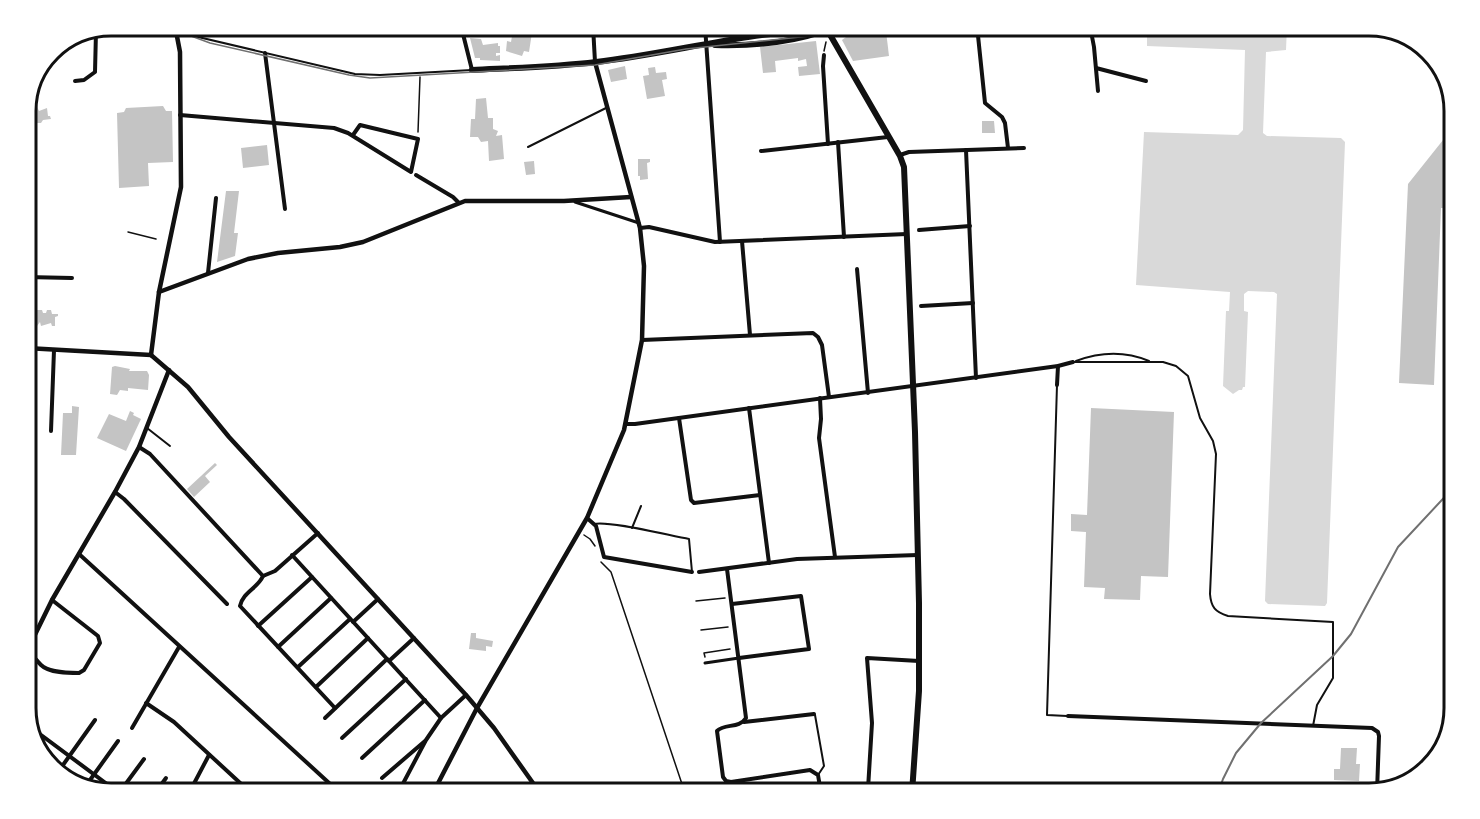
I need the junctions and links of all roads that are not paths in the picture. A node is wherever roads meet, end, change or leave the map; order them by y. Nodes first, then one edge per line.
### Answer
1 (178, 36) edge
2 (194, 36) edge
3 (464, 36) edge
4 (594, 36) edge
5 (705, 36) edge
6 (807, 36) edge
7 (830, 36) edge
8 (978, 36) edge
9 (1091, 36) edge
10 (96, 37) edge
11 (705, 45) junction
12 (265, 53) junction
13 (824, 55) road end
14 (595, 62) junction
15 (1096, 68) junction
16 (472, 70) junction
17 (75, 81) dead end
18 (1146, 81) dead end
19 (1098, 91) dead end
20 (607, 108) junction
21 (180, 115) junction
22 (274, 122) junction
23 (353, 135) junction
24 (888, 137) junction
25 (838, 142) junction
26 (828, 144) junction
27 (528, 147) dead end
28 (1008, 148) junction
29 (1024, 148) dead end
30 (966, 150) junction
31 (761, 151) dead end
32 (901, 159) junction
33 (416, 175) dead end
34 (631, 197) junction
35 (216, 198) dead end
36 (567, 201) junction
37 (459, 203) junction
38 (285, 209) dead end
39 (640, 225) junction
40 (970, 226) junction
41 (919, 230) dead end
42 (907, 234) junction
43 (844, 237) junction
44 (742, 241) junction
45 (720, 242) junction
46 (857, 269) dead end
47 (208, 273) junction
48 (36, 277) edge
49 (72, 278) dead end
50 (159, 292) junction
51 (973, 303) junction
52 (921, 306) dead end
53 (750, 335) junction
54 (642, 340) junction
55 (36, 349) edge
56 (54, 350) junction
57 (151, 355) junction
58 (1073, 362) junction
59 (1152, 362) junction
60 (1058, 366) junction
61 (169, 370) junction
62 (976, 378) junction
63 (1057, 385) joint
64 (913, 387) junction
65 (868, 393) junction
66 (829, 397) junction
67 (820, 398) junction
68 (749, 408) junction
69 (679, 418) junction
70 (626, 424) junction
71 (147, 428) junction
72 (51, 431) dead end
73 (170, 446) dead end
74 (139, 447) junction
75 (115, 492) junction
76 (760, 495) junction
77 (642, 506) dead end
78 (587, 518) junction
79 (594, 524) junction
80 (632, 528) junction
81 (318, 533) junction
82 (79, 554) junction
83 (292, 555) junction
84 (918, 555) junction
85 (835, 557) junction
86 (769, 563) junction
87 (727, 568) junction
88 (692, 572) joint
89 (699, 572) dead end
90 (263, 576) junction
91 (312, 577) junction
92 (331, 598) junction
93 (378, 598) junction
94 (52, 600) junction
95 (227, 604) dead end
96 (732, 604) junction
97 (352, 620) junction
98 (258, 626) junction
99 (36, 632) edge
100 (368, 638) junction
101 (414, 638) junction
102 (179, 647) junction
103 (278, 647) junction
104 (36, 657) edge
105 (739, 658) junction
106 (388, 660) junction
107 (919, 661) junction
108 (705, 663) road end
109 (298, 667) junction
110 (406, 680) junction
111 (316, 687) junction
112 (466, 695) junction
113 (425, 700) junction
114 (146, 703) junction
115 (335, 708) junction
116 (477, 708) junction
117 (814, 714) joint
118 (1068, 716) joint
119 (325, 718) dead end
120 (441, 718) junction
121 (95, 720) dead end
122 (744, 722) junction
123 (1313, 726) junction
124 (132, 728) dead end
125 (42, 735) edge
126 (342, 738) dead end
127 (426, 740) junction
128 (118, 741) dead end
129 (209, 755) junction
130 (69, 756) junction
131 (144, 759) dead end
132 (362, 759) dead end
133 (63, 765) edge
134 (94, 775) junction
135 (818, 775) junction
136 (166, 778) dead end
137 (382, 778) dead end
138 (91, 780) edge
139 (104, 782) edge
140 (1377, 782) edge
141 (127, 783) edge
142 (163, 783) edge
143 (195, 783) edge
144 (239, 783) edge
145 (328, 783) edge
146 (404, 783) edge
147 (439, 783) edge
148 (532, 783) edge
149 (819, 783) edge
150 (868, 783) edge
151 (913, 783) edge

1 - 21 street
2 - 12 lane
3 - 16 street
4 - 14 street
5 - 11 street
6 - 11 main road
7 - 24 main road
8 - 28 street
9 - 15 street
10 - 17 street
11 - 14 main road
11 - 45 street
12 - 16 lane
12 - 22 street
13 - 26 street
14 - 16 main road
14 - 20 street
15 - 18 street
15 - 19 street
20 - 27 lane
20 - 34 street
21 - 22 street
21 - 50 street
22 - 23 street
22 - 38 street
23 - 23 street
24 - 25 street
24 - 32 main road
25 - 26 street
25 - 43 street
26 - 31 street
28 - 29 street
28 - 30 street
30 - 32 street
30 - 40 street
32 - 42 main road
33 - 37 street
34 - 36 street
34 - 39 street
35 - 47 street
36 - 37 street
36 - 39 street
37 - 47 street
39 - 45 street
39 - 54 street
40 - 41 street
40 - 51 street
42 - 43 street
42 - 64 main road
43 - 44 street
44 - 45 street
44 - 53 street
46 - 65 street
47 - 50 street
48 - 49 street
50 - 57 street
51 - 52 street
51 - 62 street
53 - 54 street
53 - 66 street
54 - 70 street
55 - 56 street
56 - 57 street
56 - 72 street
57 - 61 street
58 - 59 lane
58 - 59 lane
58 - 60 street
59 - 123 lane
60 - 62 street
60 - 63 street
61 - 71 street
61 - 81 street
62 - 64 street
63 - 118 lane
64 - 65 street
64 - 84 main road
65 - 66 street
66 - 67 street
67 - 68 street
67 - 85 street
68 - 69 street
68 - 76 street
69 - 70 street
69 - 76 street
70 - 78 street
71 - 73 lane
71 - 74 street
74 - 75 street
74 - 90 street
75 - 82 street
75 - 95 street
76 - 86 street
77 - 80 lane
78 - 79 street
78 - 116 street
79 - 80 lane
79 - 88 street
80 - 88 lane
81 - 83 street
81 - 93 street
82 - 94 street
82 - 102 street
83 - 90 street
83 - 91 street
84 - 85 street
84 - 107 main road
85 - 86 street
86 - 87 street
87 - 89 street
87 - 96 street
90 - 98 street
91 - 92 street
91 - 98 street
92 - 97 street
92 - 103 street
93 - 97 street
93 - 101 street
94 - 99 street
94 - 104 street
96 - 105 street
96 - 105 street
97 - 100 street
97 - 109 street
98 - 103 street
100 - 106 street
100 - 111 street
101 - 106 street
101 - 112 street
102 - 114 street
102 - 145 street
103 - 109 street
105 - 108 street
105 - 122 street
106 - 110 street
106 - 115 street
107 - 150 street
107 - 151 main road
109 - 111 street
110 - 113 street
110 - 126 street
111 - 115 street
112 - 116 street
112 - 120 street
113 - 120 street
113 - 132 street
114 - 124 street
114 - 129 street
115 - 119 street
116 - 147 street
116 - 148 street
117 - 122 street
117 - 135 lane
118 - 123 street
120 - 127 street
121 - 130 street
122 - 135 street
123 - 140 street
125 - 130 street
127 - 137 street
127 - 146 street
128 - 134 street
129 - 143 street
129 - 144 street
130 - 133 street
130 - 134 street
131 - 141 street
134 - 138 street
134 - 139 street
135 - 149 street
136 - 142 street

